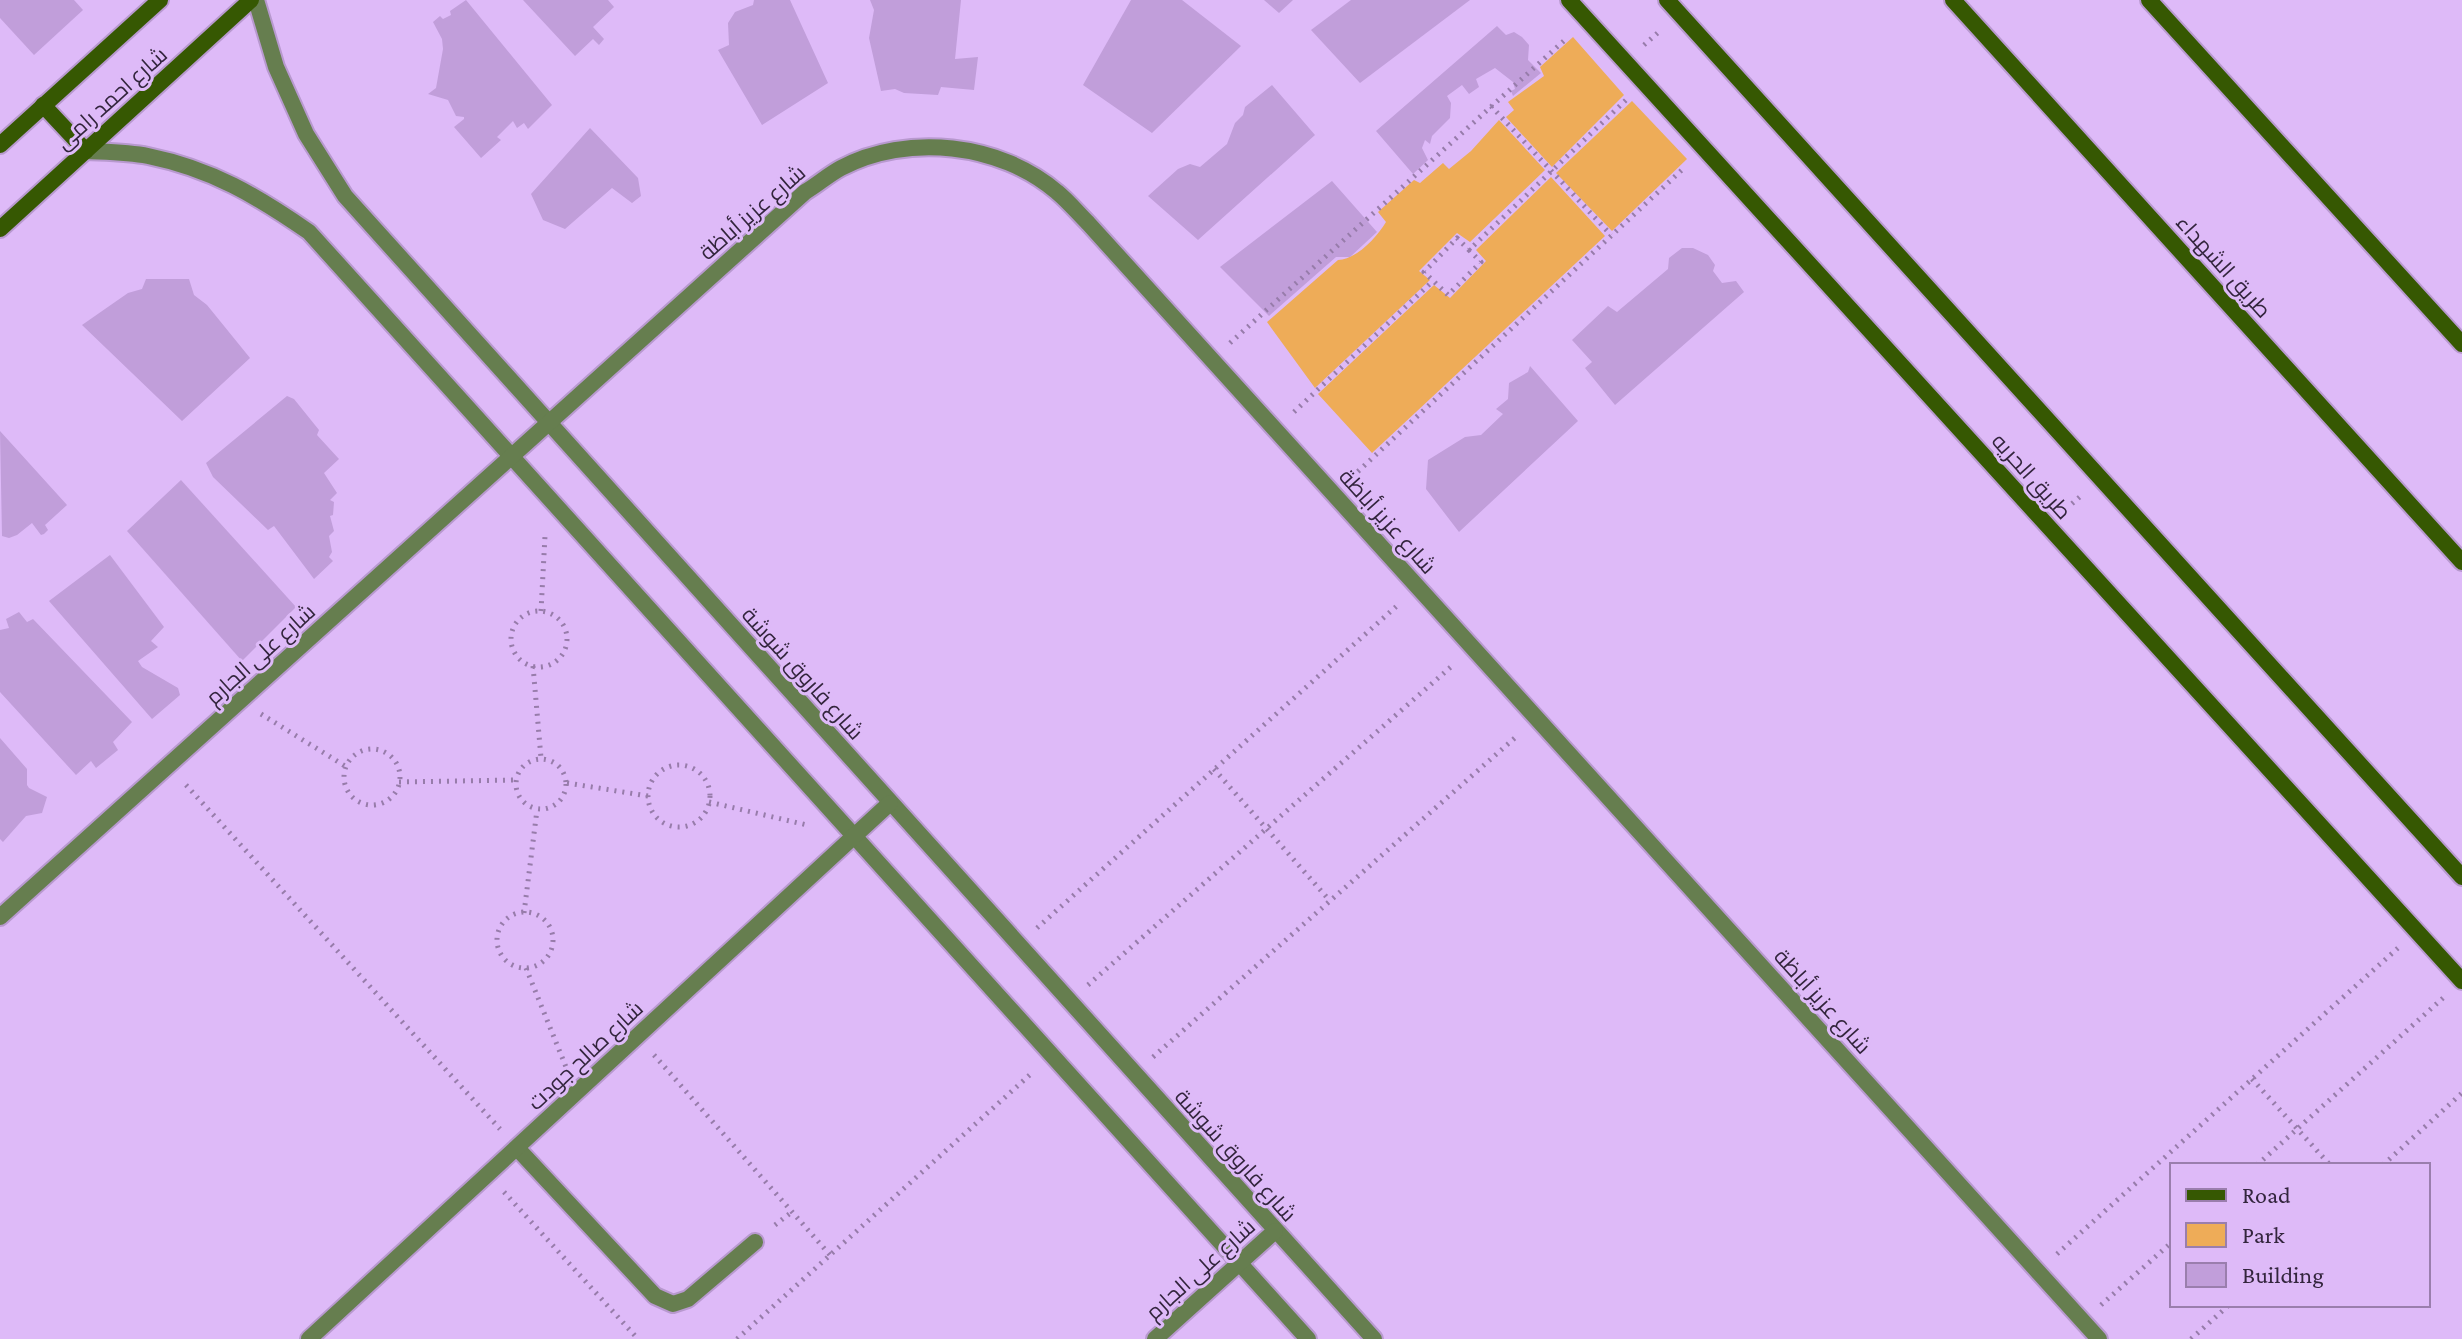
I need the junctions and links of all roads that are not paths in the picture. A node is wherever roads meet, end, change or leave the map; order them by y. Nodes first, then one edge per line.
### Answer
1 (160, 0) edge
2 (254, 0) edge
3 (1569, 0) edge
4 (1667, 0) edge
5 (1953, 0) edge
6 (2149, 0) edge
7 (43, 105) junction
8 (0, 145) edge
9 (86, 151) junction
10 (0, 229) edge
11 (2462, 344) edge
12 (549, 423) junction
13 (513, 455) junction
14 (2462, 562) edge
15 (890, 803) junction
16 (855, 836) junction
17 (2462, 877) edge
18 (0, 917) edge
19 (2456, 987) edge
20 (517, 1148) junction
21 (1275, 1231) junction
22 (755, 1242) dead end
23 (1240, 1263) junction
24 (2083, 1322) junction
25 (309, 1339) edge
26 (1155, 1339) edge
27 (1308, 1339) edge
28 (1374, 1339) edge
29 (2084, 1339) edge
30 (2099, 1339) edge

1 - 7 street, شارع احمد رامى
2 - 9 street, شارع احمد رامى
2 - 12 street, شارع فاروق شوشة
3 - 19 street, طريق الحريه
4 - 17 street
5 - 14 street, طريق الشهداء
6 - 11 street
7 - 8 street, شارع احمد رامى
7 - 9 street
9 - 10 street, شارع احمد رامى
9 - 13 street
12 - 13 street, شارع على الجارم
12 - 15 street, شارع فاروق شوشة
12 - 24 street, شارع عزيز أباظة
13 - 16 street
13 - 18 street, شارع على الجارم
15 - 16 street, شارع صالح جودت
15 - 21 street, شارع فاروق شوشة
16 - 20 street, شارع صالح جودت
16 - 23 street
20 - 22 street
20 - 25 street, شارع صالح جودت
21 - 23 street, شارع على الجارم
21 - 28 street, شارع فاروق شوشة
23 - 26 street, شارع على الجارم
23 - 27 street
24 - 29 street
24 - 30 street, شارع عزيز أباظة

